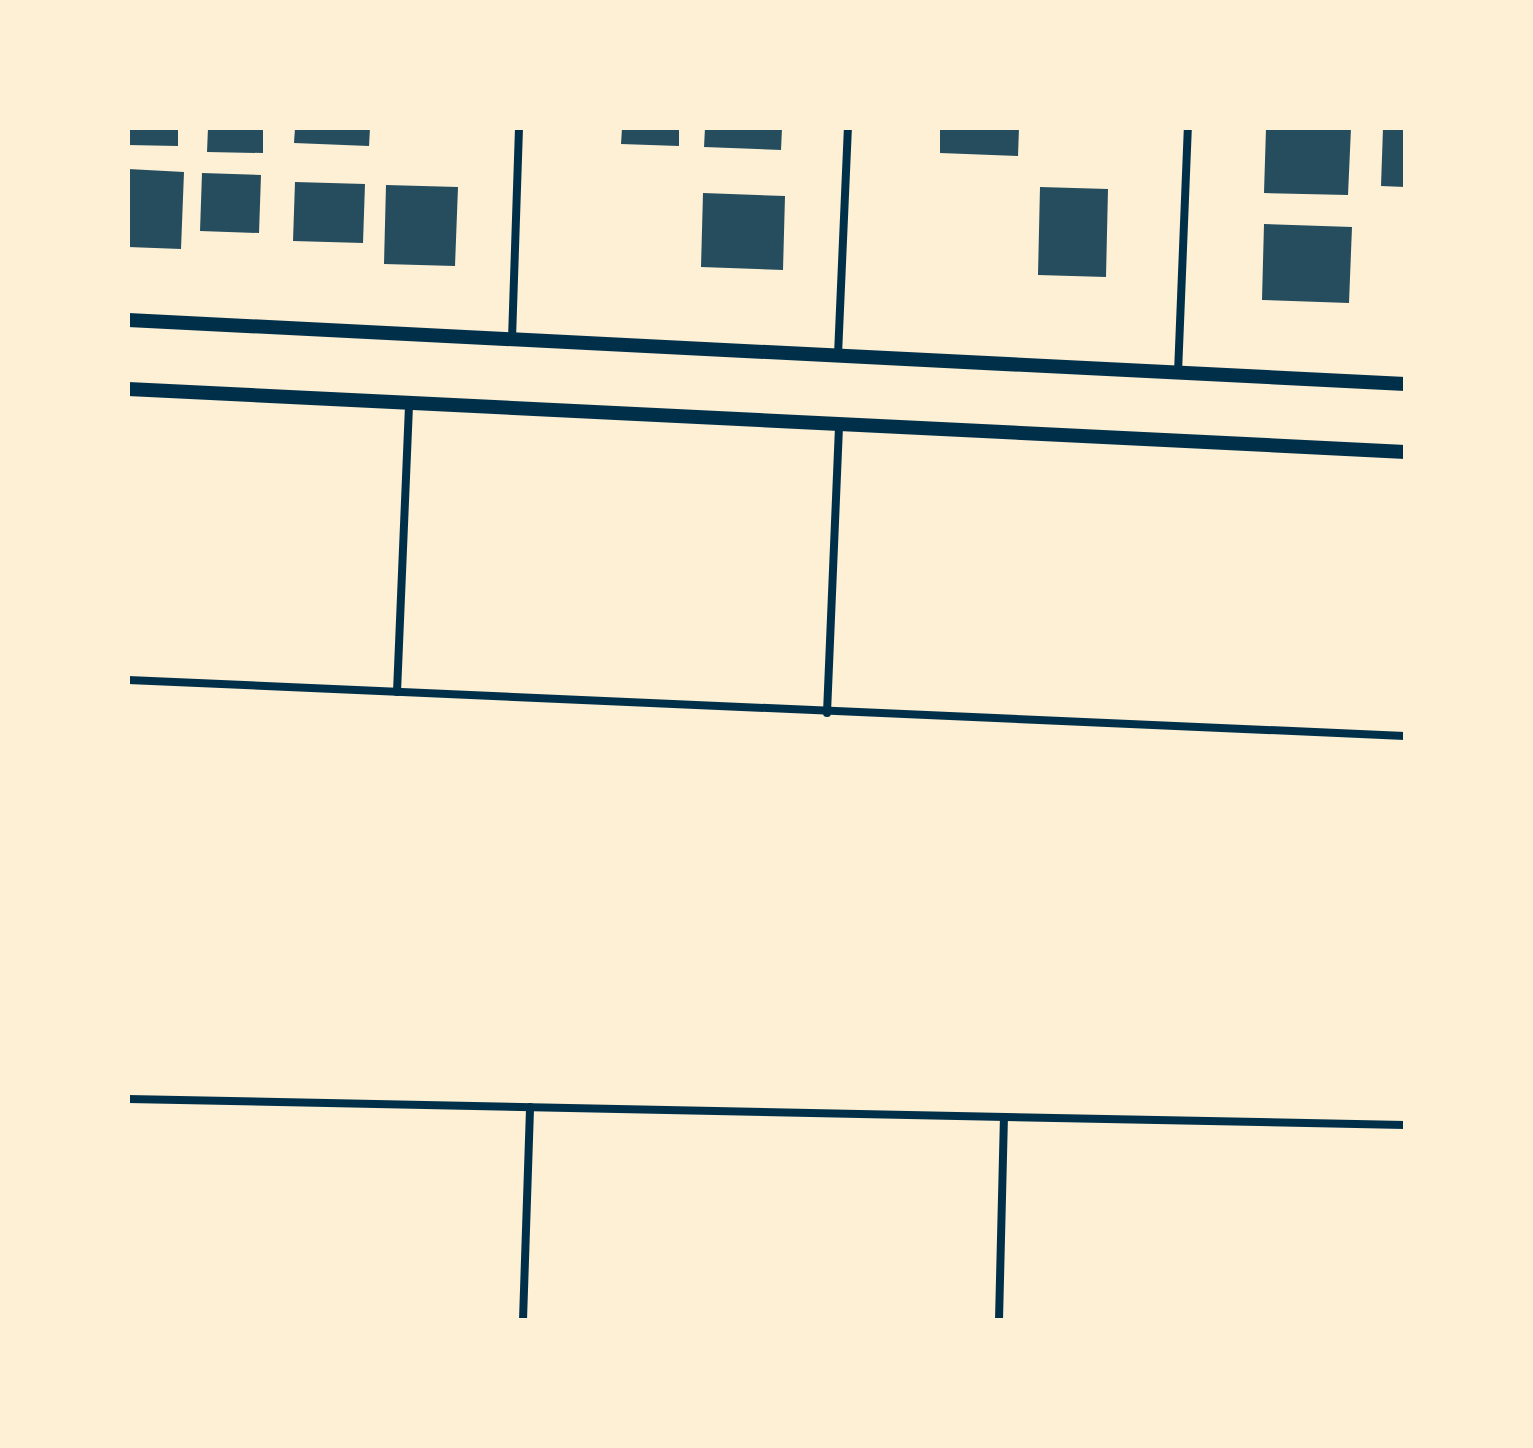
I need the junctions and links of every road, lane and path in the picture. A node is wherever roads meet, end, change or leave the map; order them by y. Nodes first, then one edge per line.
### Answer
1 (519, 128) edge
2 (848, 128) edge
3 (1188, 128) edge
4 (128, 320) edge
5 (512, 339) junction
6 (838, 355) junction
7 (1178, 373) junction
8 (1405, 384) edge
9 (128, 389) edge
10 (409, 403) junction
11 (839, 422) junction
12 (1405, 452) edge
13 (128, 680) edge
14 (397, 692) junction
15 (827, 713) junction
16 (1405, 736) edge
17 (128, 1099) edge
18 (530, 1107) junction
19 (1004, 1117) junction
20 (1405, 1125) edge
21 (523, 1320) edge
22 (999, 1320) edge

1 - 5 street
2 - 6 street
3 - 7 street
4 - 5 street
5 - 6 street
6 - 7 street
7 - 8 street
9 - 10 street
10 - 11 street
10 - 14 street
11 - 12 street
11 - 15 street
13 - 14 street
14 - 15 street
15 - 16 street
17 - 18 street
18 - 19 street
18 - 21 street
19 - 20 street
19 - 22 street

